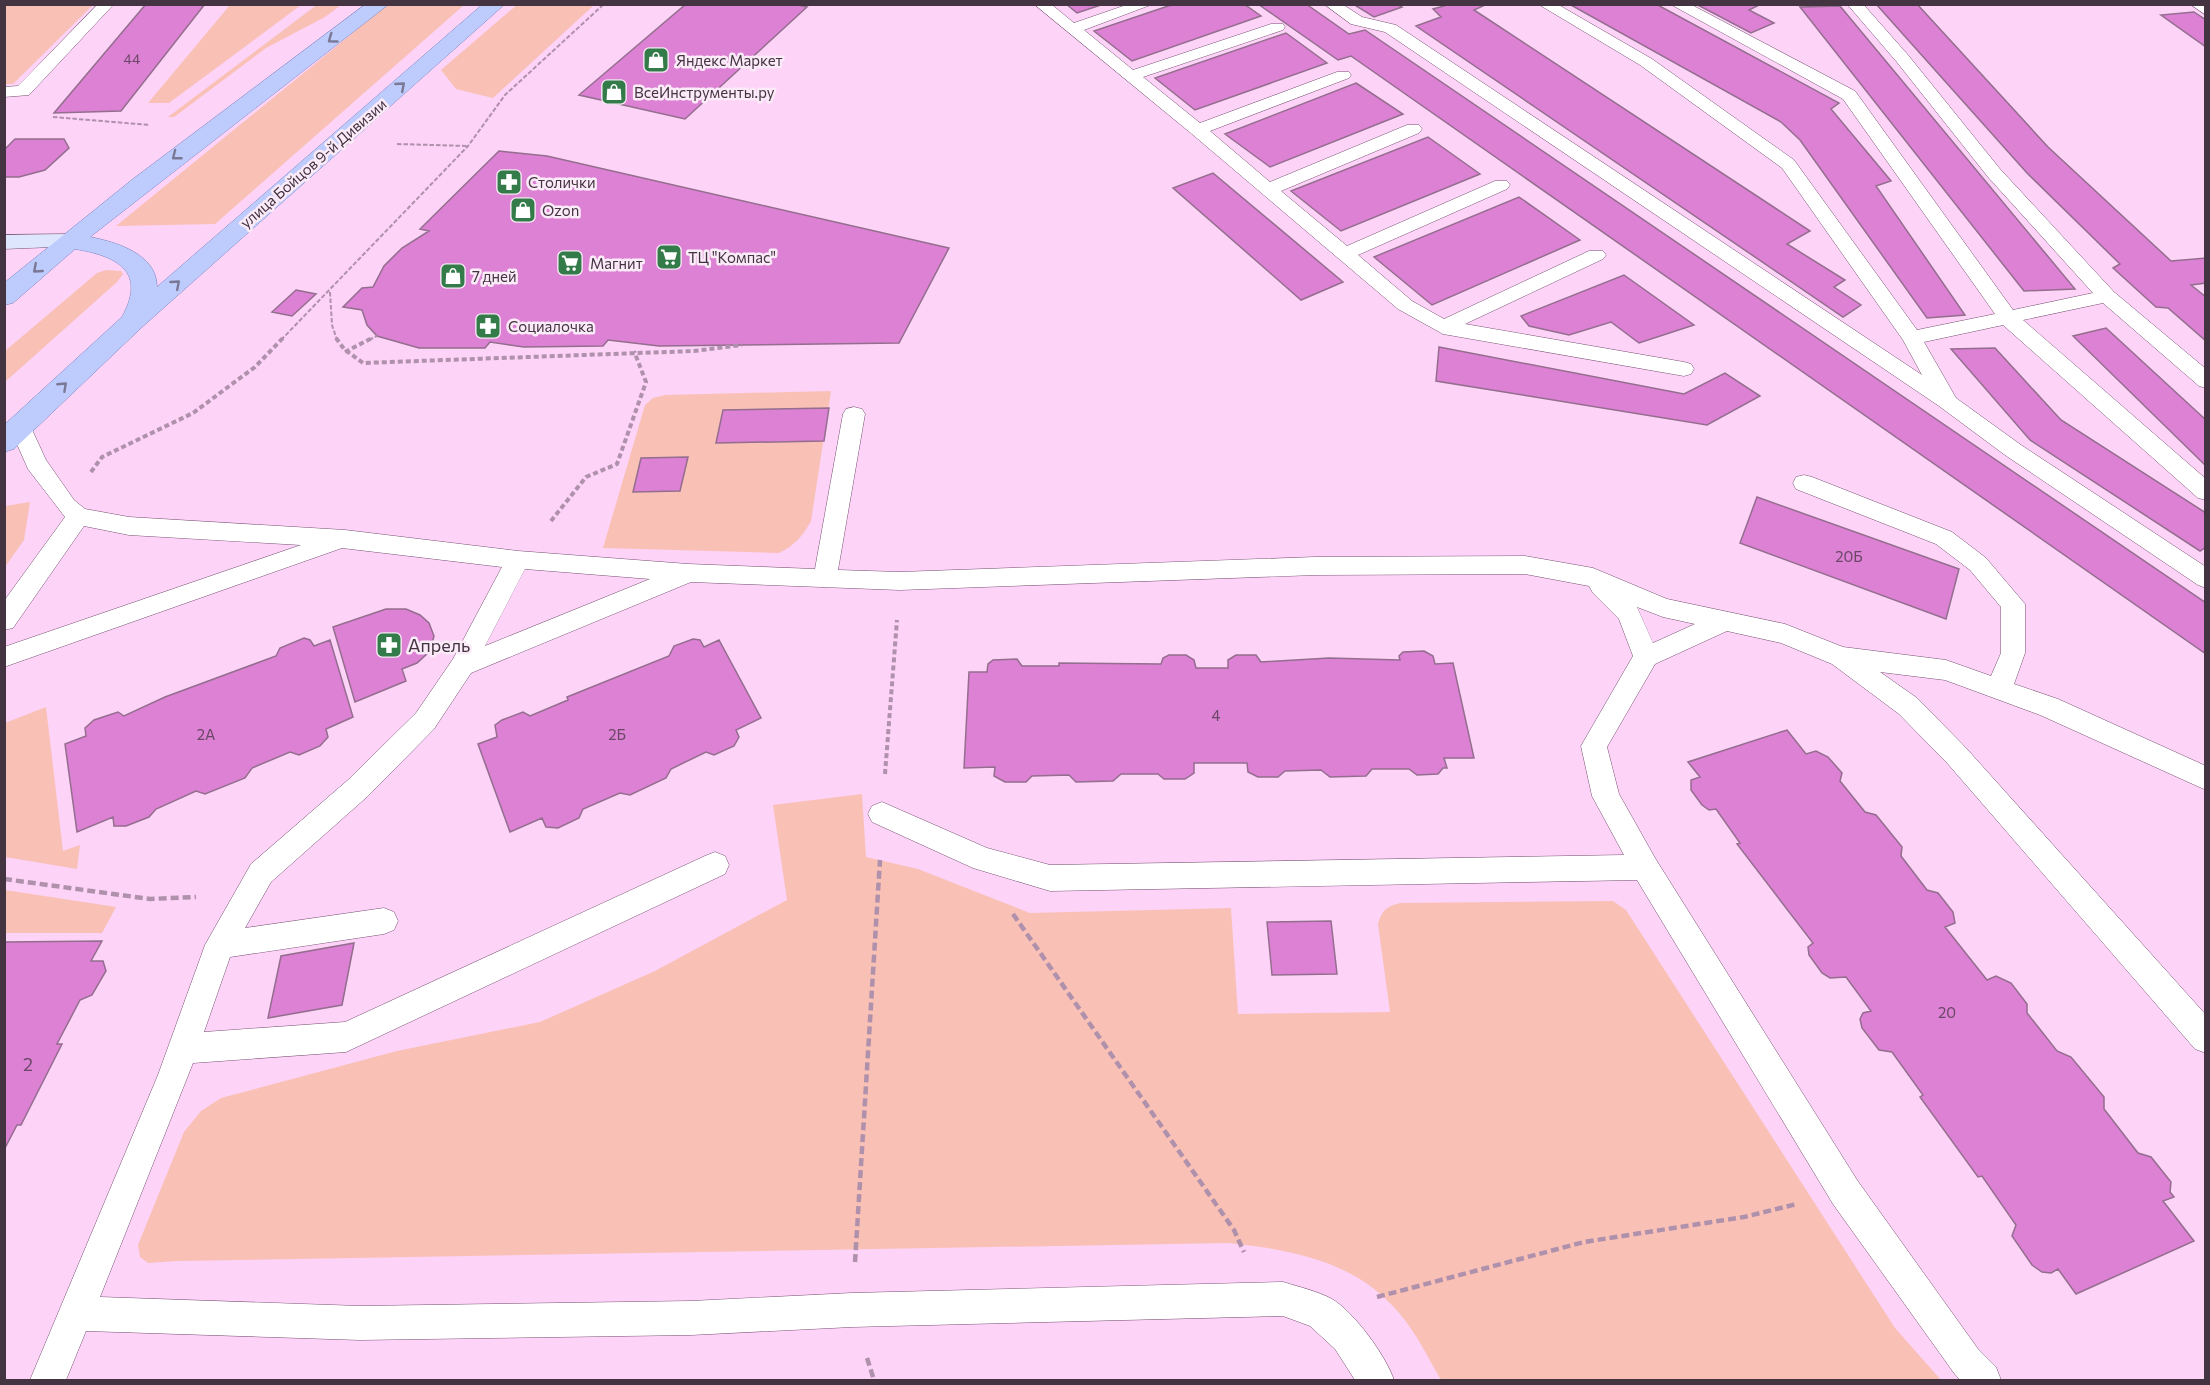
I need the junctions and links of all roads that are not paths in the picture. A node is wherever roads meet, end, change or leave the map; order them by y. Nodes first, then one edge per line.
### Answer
1 (107, 4) edge
2 (379, 4) edge
3 (495, 4) edge
4 (1041, 4) edge
5 (1146, 4) edge
6 (1331, 4) edge
7 (1545, 4) edge
8 (1677, 4) edge
9 (1854, 4) edge
10 (2197, 4) edge
11 (2205, 10) edge
12 (1277, 27) dead end
13 (1072, 29) junction
14 (1343, 75) dead end
15 (1131, 76) junction
16 (4, 92) edge
17 (1413, 129) dead end
18 (1198, 130) junction
19 (1501, 185) dead end
20 (1269, 189) junction
21 (69, 241) junction
22 (4, 242) edge
23 (1345, 254) junction
24 (1596, 255) dead end
25 (2107, 296) junction
26 (4, 297) edge
27 (2009, 319) junction
28 (132, 322) junction
29 (1443, 327) junction
30 (1912, 338) junction
31 (1684, 369) dead end
32 (2205, 381) edge
33 (1948, 403) junction
34 (854, 414) dead end
35 (10, 434) edge
36 (1804, 483) dead end
37 (2205, 492) edge
38 (72, 511) junction
39 (345, 539) junction
40 (518, 560) junction
41 (688, 573) junction
42 (1593, 577) junction
43 (825, 578) junction
44 (2205, 579) edge
45 (1728, 620) junction
46 (4, 621) edge
47 (4, 657) edge
48 (1646, 657) junction
49 (1841, 657) junction
50 (462, 666) junction
51 (1999, 689) junction
52 (2205, 779) edge
53 (882, 814) road end
54 (715, 865) dead end
55 (1645, 867) junction
56 (384, 921) dead end
57 (220, 945) junction
58 (2205, 1038) edge
59 (183, 1048) junction
60 (75, 1313) junction
61 (48, 1380) edge
62 (1376, 1380) edge
63 (1983, 1380) edge

1 - 16 lane
2 -> 21 main road
28 -> 3 main road, улица Бойцов 9-й Дивизии
4 - 13 lane
5 - 13 lane
6 - 33 lane
7 - 30 lane
8 - 27 lane
9 - 25 lane
10 - 11 lane
12 - 15 lane
13 - 15 lane
14 - 18 lane
15 - 18 lane
17 - 20 lane
18 - 20 lane
19 - 23 lane
20 - 23 lane
21 - 22 main road
21 -> 26 main road
21 - 28 main road
23 - 29 lane
24 - 29 lane
25 - 27 lane
25 - 32 lane
27 - 30 lane
27 - 37 lane
35 -> 28 main road, улица Бойцов 9-й Дивизии
29 - 31 lane
30 - 33 lane
33 - 44 lane
34 - 43 lane
35 - 38 lane
36 - 51 lane
38 - 39 lane
38 - 46 lane
39 - 40 lane
39 - 47 lane
40 - 41 lane
40 - 50 lane
41 - 43 lane
41 - 50 lane
42 - 43 lane
42 - 45 lane
42 - 48 lane
45 - 48 lane
45 - 49 lane
48 - 55 lane
49 - 51 lane
49 - 58 lane
50 - 57 lane
51 - 52 lane
53 - 55 lane
54 - 59 lane
55 - 63 lane
56 - 57 lane
57 - 59 lane
59 - 60 lane
60 - 61 lane
60 - 62 lane

